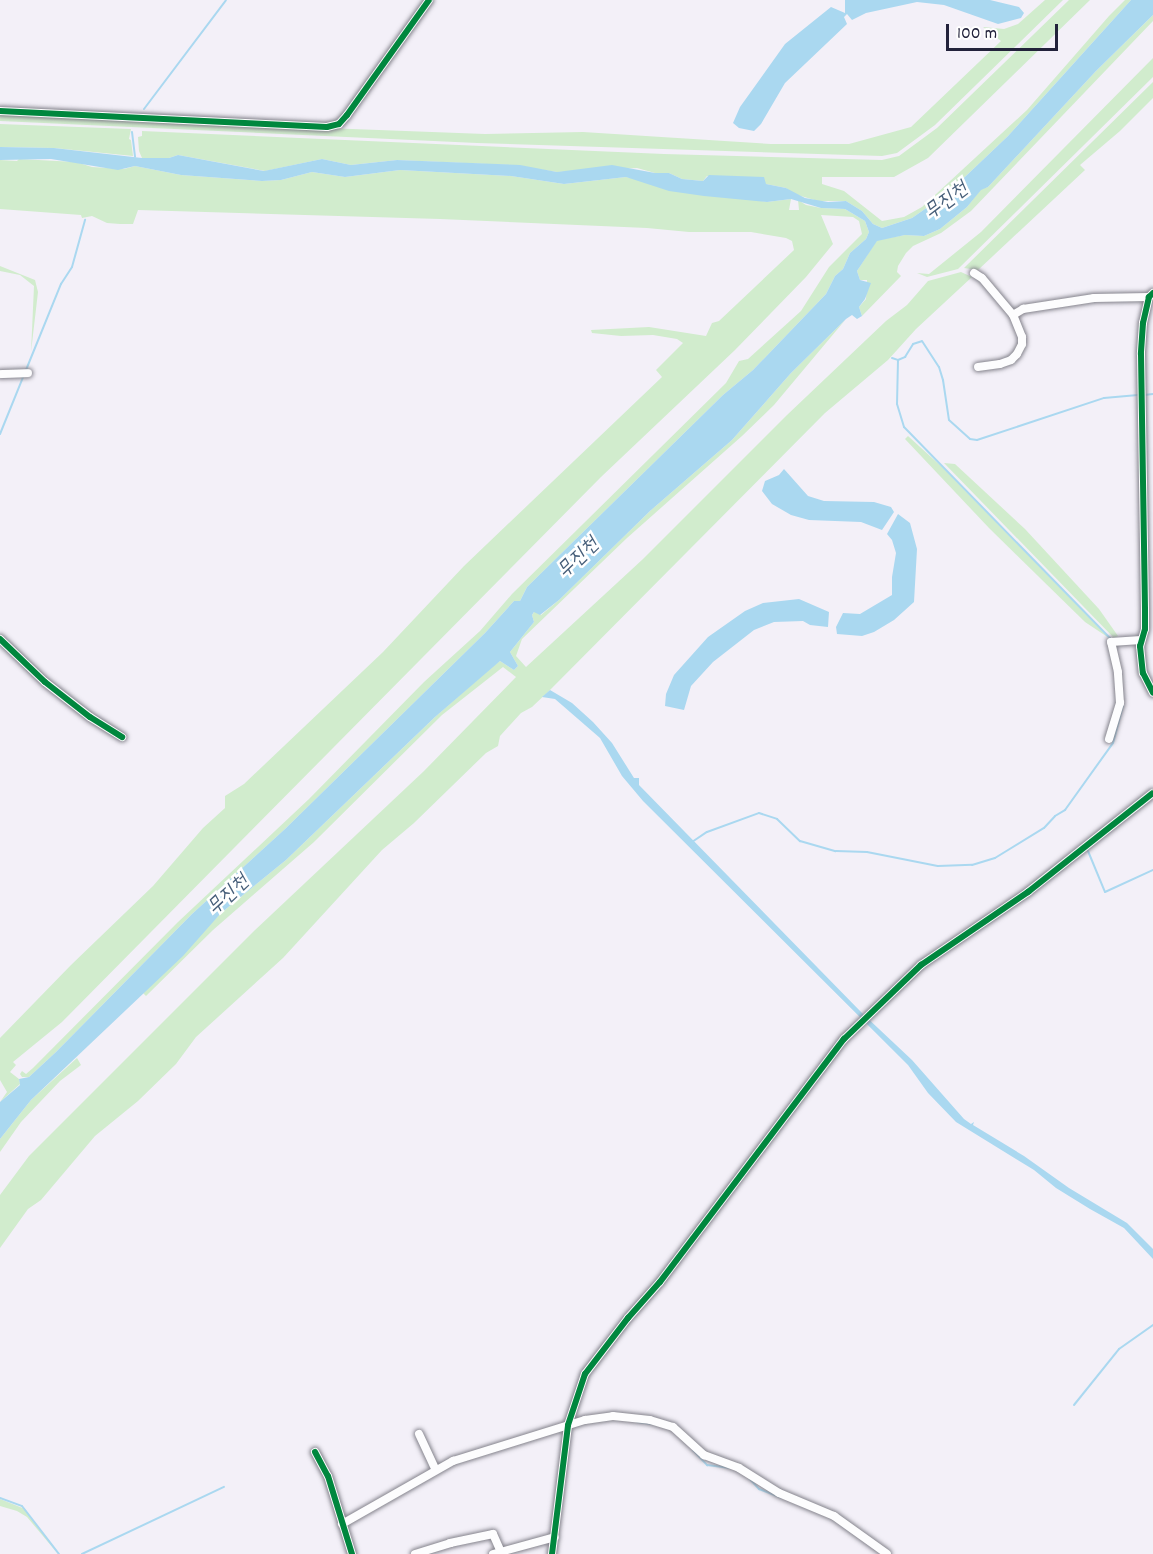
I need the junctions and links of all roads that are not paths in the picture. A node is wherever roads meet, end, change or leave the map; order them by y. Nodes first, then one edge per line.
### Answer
1 (429, 0) edge
2 (0, 111) edge
3 (974, 273) dead end
4 (1151, 295) edge
5 (1013, 315) junction
6 (1153, 322) edge
7 (1143, 323) junction
8 (978, 367) dead end
9 (25, 373) dead end
10 (0, 374) edge
11 (0, 639) edge
12 (1141, 640) junction
13 (1152, 690) edge
14 (122, 737) dead end
15 (1109, 739) dead end
16 (1153, 793) edge
17 (568, 1425) junction
18 (419, 1434) dead end
19 (315, 1452) dead end
20 (435, 1469) junction
21 (342, 1524) junction
22 (555, 1537) junction
23 (497, 1553) edge
24 (352, 1554) edge
25 (415, 1554) edge
26 (552, 1554) edge
27 (887, 1554) edge

1 - 2 street
3 - 5 street
4 - 5 street
4 - 7 street
5 - 8 street
6 - 7 street
7 - 12 street
9 - 10 street
11 - 14 street
12 - 13 street
12 - 15 street
16 - 17 street
17 - 20 street
17 - 22 street
17 - 27 street
18 - 20 street
19 - 21 street
20 - 21 street
21 - 24 street
22 - 23 street
22 - 26 street
23 - 25 street

